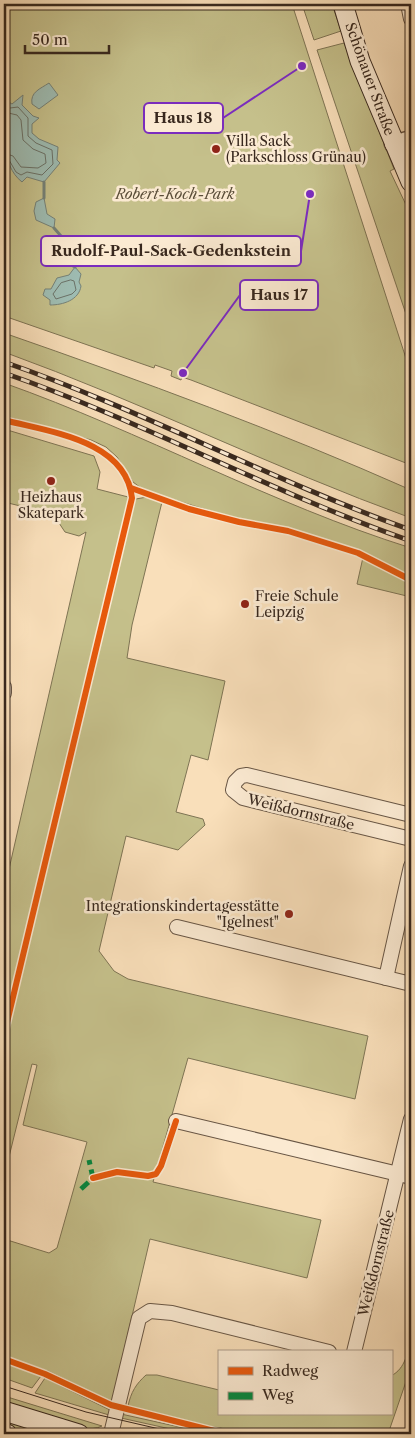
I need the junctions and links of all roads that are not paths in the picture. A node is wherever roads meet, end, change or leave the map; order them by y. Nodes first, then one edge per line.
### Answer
1 (343, 4) edge
2 (408, 4) edge
3 (411, 19) edge
4 (402, 141) edge
5 (411, 182) edge
6 (4, 687) edge
7 (4, 693) edge
8 (411, 815) edge
9 (411, 839) edge
10 (411, 866) edge
11 (177, 927) dead end
12 (386, 978) junction
13 (411, 984) edge
14 (411, 1119) edge
15 (176, 1122) dead end
16 (404, 1176) edge
17 (321, 1350) edge
18 (355, 1350) edge
19 (4, 1411) edge
20 (79, 1434) edge
21 (111, 1434) edge

1 - 4 main road, Schönauer Straße
2 - 3 street
4 - 5 main road, Schönauer Straße
6 - 7 street
8 - 9 street, Weißdornstraße
10 - 12 street
11 - 12 street
12 - 13 street
14 - 16 street, Weißdornstraße
15 - 16 street
16 - 18 street, Weißdornstraße
17 - 21 street
19 - 20 main road

